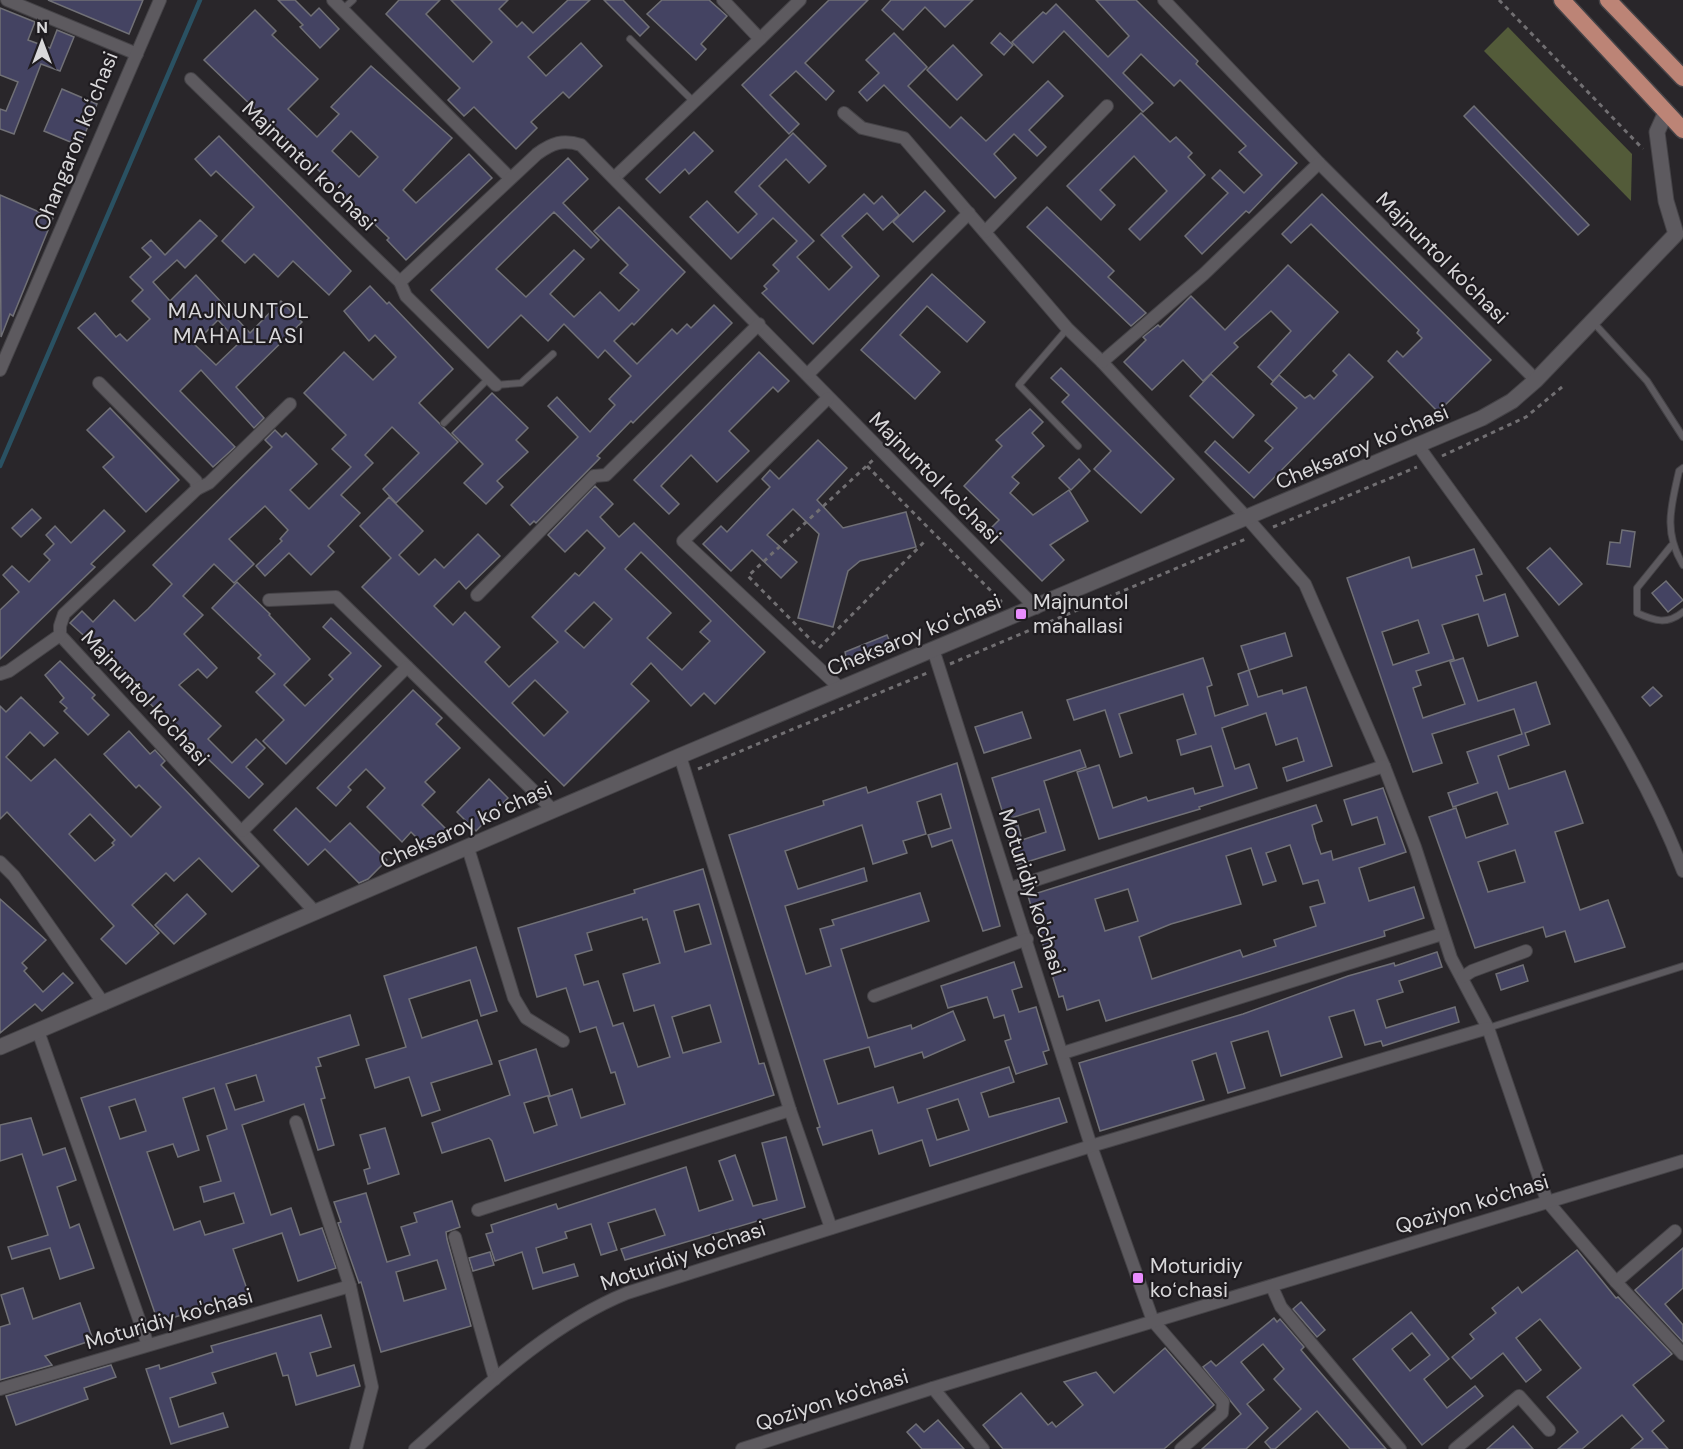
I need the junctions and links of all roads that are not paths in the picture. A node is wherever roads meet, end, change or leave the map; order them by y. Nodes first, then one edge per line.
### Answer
1 (7, 0) edge
2 (160, 0) edge
3 (333, 0) edge
4 (353, 0) edge
5 (723, 0) edge
6 (800, 0) edge
7 (1164, 0) edge
8 (1562, 0) edge
9 (1608, 0) edge
10 (342, 10) junction
11 (630, 39) dead end
12 (760, 39) junction
13 (137, 54) junction
14 (1683, 78) edge
15 (191, 79) dead end
16 (693, 101) junction
17 (1107, 106) dead end
18 (1666, 112) junction
19 (844, 113) dead end
20 (1683, 130) edge
21 (1319, 163) junction
22 (509, 177) junction
23 (615, 177) junction
24 (969, 213) junction
25 (985, 232) junction
26 (1680, 237) edge
27 (400, 282) junction
28 (1592, 322) junction
29 (759, 324) junction
30 (1068, 328) junction
31 (553, 354) dead end
32 (1102, 362) junction
33 (0, 370) edge
34 (808, 374) junction
35 (1536, 380) junction
36 (492, 381) junction
37 (99, 383) dead end
38 (828, 398) junction
39 (291, 404) dead end
40 (444, 423) dead end
41 (1683, 437) edge
42 (1078, 446) dead end
43 (1419, 447) junction
44 (1683, 468) edge
45 (197, 489) junction
46 (1248, 519) junction
47 (1671, 546) junction
48 (1683, 564) edge
49 (477, 595) dead end
50 (268, 600) dead end
51 (1036, 608) junction
52 (1683, 612) edge
53 (60, 635) junction
54 (933, 650) junction
55 (407, 667) junction
56 (0, 674) edge
57 (840, 688) junction
58 (680, 756) junction
59 (1384, 766) junction
60 (553, 810) junction
61 (242, 831) junction
62 (468, 848) junction
63 (0, 862) edge
64 (1683, 871) edge
65 (1011, 888) junction
66 (316, 913) junction
67 (1442, 934) junction
68 (1027, 939) junction
69 (1526, 951) dead end
70 (1683, 966) edge
71 (1463, 977) junction
72 (874, 996) dead end
73 (104, 1004) junction
74 (1488, 1028) junction
75 (38, 1031) junction
76 (562, 1041) dead end
77 (0, 1047) edge
78 (1063, 1053) junction
79 (790, 1110) junction
80 (296, 1122) dead end
81 (1091, 1146) junction
82 (1683, 1161) edge
83 (1547, 1201) junction
84 (478, 1210) dead end
85 (831, 1228) junction
86 (1675, 1231) dead end
87 (455, 1237) dead end
88 (1616, 1282) junction
89 (350, 1286) junction
90 (1272, 1287) junction
91 (1153, 1321) junction
92 (148, 1346) junction
93 (1683, 1354) edge
94 (495, 1379) junction
95 (933, 1388) junction
96 (0, 1389) edge
97 (1549, 1430) dead end
98 (356, 1449) edge
99 (414, 1449) edge
100 (742, 1449) edge
101 (983, 1449) edge
102 (1181, 1449) edge
103 (1400, 1449) edge
104 (1455, 1449) edge

1 - 13 street, Ohangaron koʻchasi
2 - 13 street
3 - 10 street
4 - 10 lane
5 - 12 street
6 - 12 street
7 - 21 street, Majnuntol ko'chasi
8 - 18 highway
9 - 14 highway
10 - 22 street
11 - 16 lane
12 - 16 street
13 - 33 street, Ohangaron koʻchasi
15 - 27 street, Majnuntol ko'chasi
16 - 23 street
17 - 25 street
18 - 20 highway
18 - 26 street, Cheksaroy koʻchasi
19 - 24 street
21 - 32 street
21 - 35 street, Majnuntol ko'chasi
22 - 23 street, Majnuntol ko'chasi
22 - 27 street, Majnuntol ko'chasi
23 - 29 street, Majnuntol ko'chasi
24 - 25 street
24 - 34 street
25 - 30 street
26 - 28 street, Cheksaroy koʻchasi
27 - 36 street, Majnuntol ko'chasi
28 - 35 street, Cheksaroy koʻchasi
28 - 41 lane
29 - 34 street, Majnuntol ko'chasi
29 - 49 street
30 - 32 street
30 - 42 lane
31 - 36 lane
32 - 46 street
34 - 38 street, Majnuntol ko'chasi
35 - 43 street, Cheksaroy koʻchasi
36 - 40 lane
37 - 45 street
38 - 51 street, Majnuntol ko'chasi
38 - 57 street
39 - 45 street, Majnuntol ko'chasi
43 - 46 street, Cheksaroy koʻchasi
43 - 64 street
44 - 47 lane
45 - 53 street, Majnuntol ko'chasi
46 - 51 street, Cheksaroy koʻchasi
46 - 59 street
47 - 48 lane
47 - 52 lane
50 - 55 street
51 - 54 street, Cheksaroy koʻchasi
53 - 56 street
53 - 61 street, Majnuntol ko'chasi
54 - 57 street, Cheksaroy koʻchasi
54 - 65 street, Moturidiy ko'chasi
55 - 60 street
55 - 61 street
57 - 58 street, Cheksaroy koʻchasi
58 - 60 street, Cheksaroy koʻchasi
58 - 79 street
59 - 65 street
59 - 67 street
60 - 62 street, Cheksaroy koʻchasi
61 - 66 street, Majnuntol ko'chasi
62 - 66 street, Cheksaroy koʻchasi
62 - 76 street
63 - 73 street
65 - 68 street, Moturidiy ko'chasi
66 - 73 street, Cheksaroy koʻchasi
67 - 71 street
67 - 78 street
68 - 72 street
68 - 78 street, Moturidiy ko'chasi
69 - 71 street
70 - 74 lane
71 - 74 street
73 - 75 street, Cheksaroy koʻchasi
74 - 81 street, Moturidiy ko'chasi
74 - 83 street
75 - 77 street, Cheksaroy koʻchasi
75 - 92 street
78 - 81 street, Moturidiy ko'chasi
79 - 84 street
79 - 85 street
80 - 89 street
81 - 85 street, Moturidiy ko'chasi
81 - 91 street, Moturidiy ko'chasi
82 - 83 street, Qoziyon ko'chasi
83 - 88 street
83 - 90 street, Qoziyon ko'chasi
85 - 94 street, Moturidiy ko'chasi
86 - 88 street
87 - 94 street
88 - 93 street
89 - 92 street, Moturidiy ko'chasi
89 - 98 street
90 - 91 street, Qoziyon ko'chasi
90 - 103 street
91 - 95 street, Qoziyon ko'chasi
91 - 102 street
92 - 96 street, Moturidiy ko'chasi
94 - 99 street, Moturidiy ko'chasi
95 - 100 street, Qoziyon ko'chasi
95 - 101 street, Qoziyon ko'chasi
97 - 104 street

